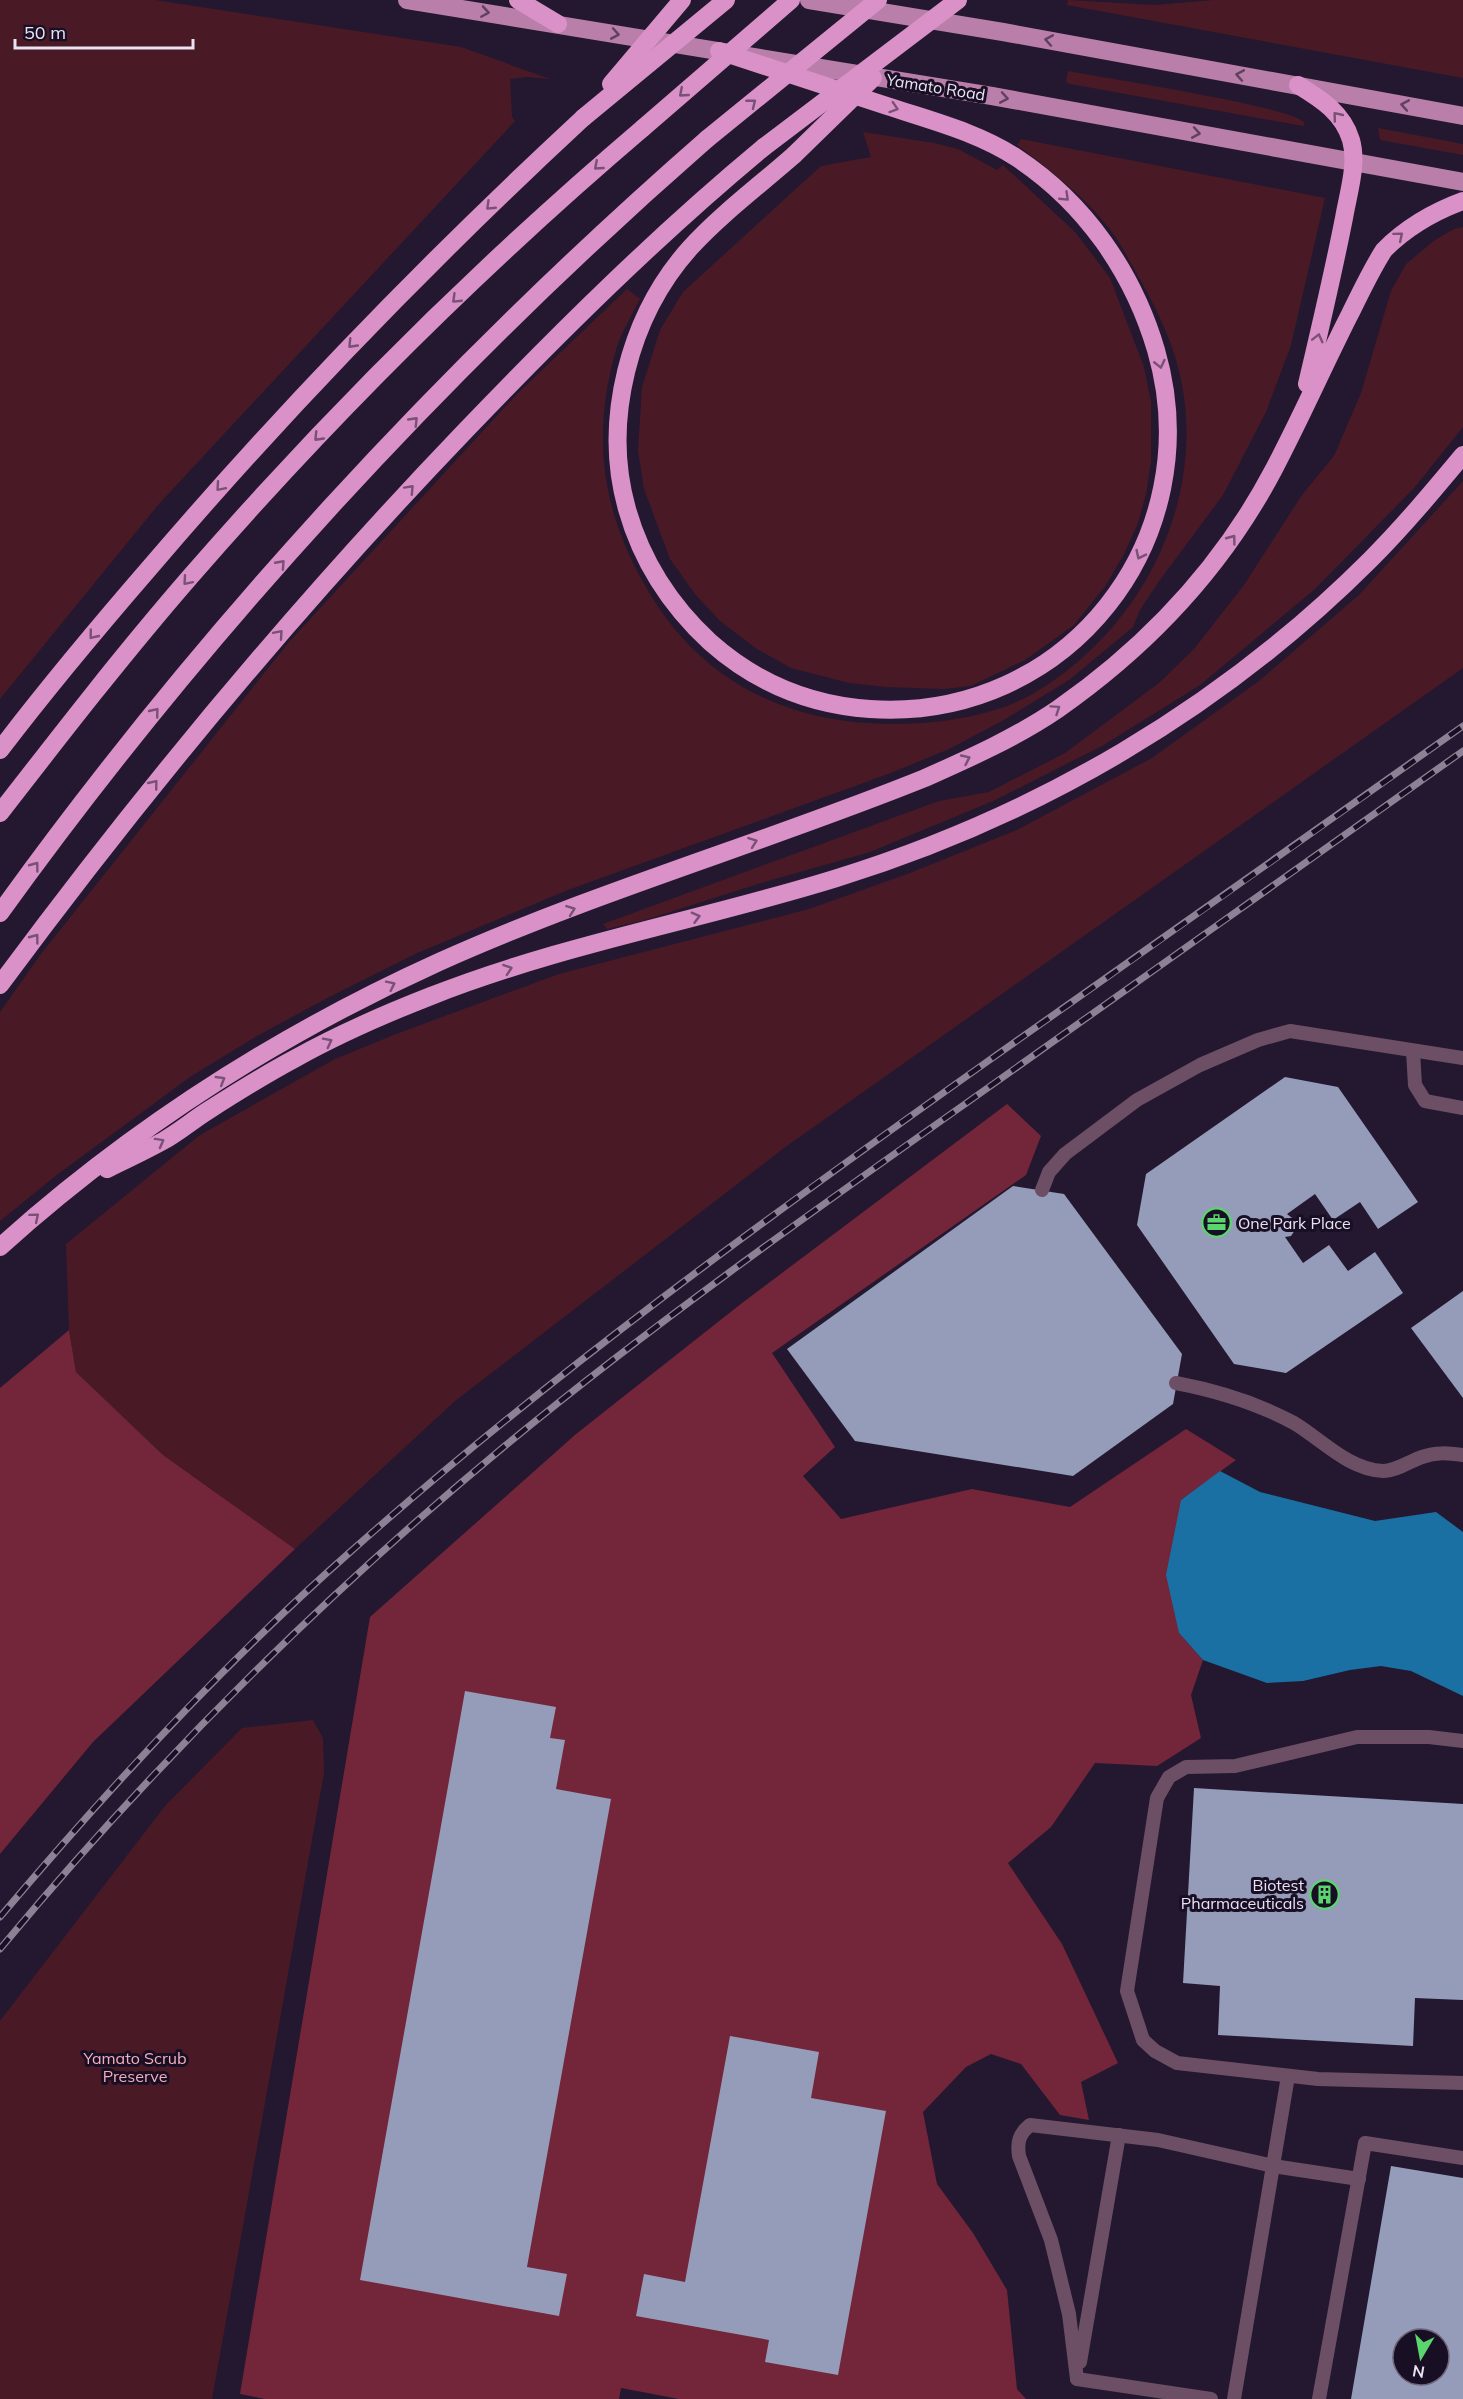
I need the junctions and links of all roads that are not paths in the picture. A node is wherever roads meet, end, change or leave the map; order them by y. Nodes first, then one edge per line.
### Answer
1 (406, 0) edge
2 (518, 0) edge
3 (682, 0) edge
4 (726, 0) edge
5 (791, 0) edge
6 (809, 0) edge
7 (878, 0) edge
8 (958, 0) edge
9 (558, 24) junction
10 (923, 28) junction
11 (719, 51) junction
12 (1298, 85) junction
13 (1463, 116) edge
14 (582, 118) junction
15 (1353, 162) junction
16 (1463, 182) edge
17 (1463, 201) edge
18 (1299, 415) junction
19 (1463, 455) edge
20 (0, 750) edge
21 (0, 813) edge
22 (0, 913) edge
23 (0, 985) edge
24 (1413, 1051) junction
25 (1463, 1058) edge
26 (1463, 1108) edge
27 (71, 1188) junction
28 (1042, 1190) dead end
29 (0, 1247) edge
30 (1176, 1383) dead end
31 (1463, 1455) edge
32 (1463, 1741) edge
33 (1288, 2076) junction
34 (1463, 2084) edge
35 (1119, 2135) junction
36 (1463, 2158) edge
37 (1273, 2166) junction
38 (1359, 2179) junction
39 (1077, 2379) junction
40 (1211, 2399) edge
41 (1234, 2399) edge
42 (1319, 2399) edge

1 -> 9 main road, Yamato Road
2 - 9 highway
3 - 14 highway, bridge
4 - 14 highway, bridge
5 -> 21 highway, bridge
12 -> 6 main road
22 -> 7 highway, bridge
8 - 10 highway, bridge
9 -> 11 main road, Yamato Road
11 -> 10 highway, bridge
23 -> 10 highway, bridge
11 -> 15 main road, Yamato Road
13 -> 12 main road
15 -> 12 highway
14 -> 20 highway
15 - 16 main road, Yamato Road
18 -> 15 highway
18 -> 17 highway
27 -> 18 highway
27 -> 19 highway
24 - 25 lane
24 - 26 lane
24 - 28 lane
29 -> 27 highway
30 - 31 lane
32 - 33 lane
33 - 34 lane
33 - 37 lane
35 - 37 lane
35 - 39 lane
35 - 39 lane
36 - 38 lane
37 - 38 lane
37 - 41 lane
38 - 42 lane
39 - 40 lane

